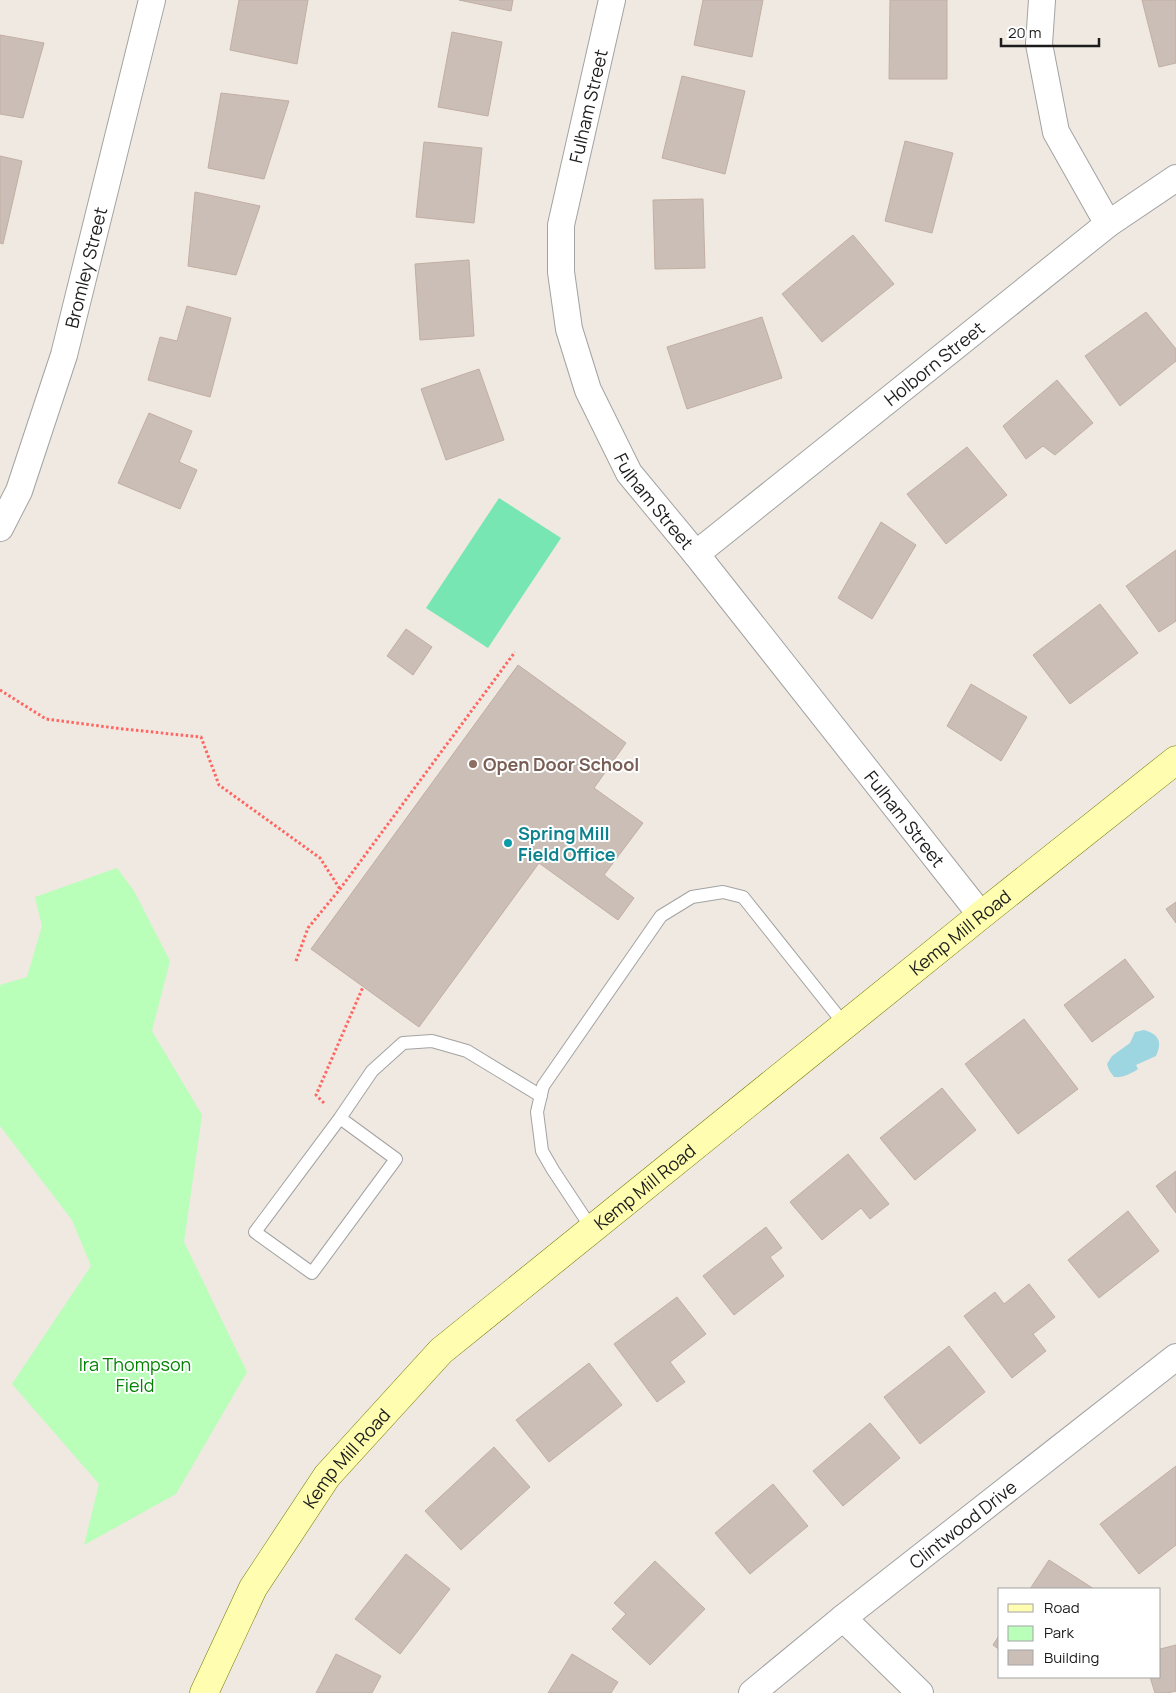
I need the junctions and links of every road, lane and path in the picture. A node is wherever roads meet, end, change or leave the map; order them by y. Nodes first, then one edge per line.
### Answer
1 (152, 0) edge
2 (612, 0) edge
3 (1042, 0) edge
4 (1176, 178) edge
5 (1108, 224) junction
6 (0, 528) edge
7 (696, 554) junction
8 (515, 652) dead end
9 (0, 690) edge
10 (1176, 760) edge
11 (340, 889) junction
12 (981, 916) junction
13 (296, 961) dead end
14 (363, 987) dead end
15 (845, 1025) junction
16 (541, 1096) junction
17 (340, 1118) junction
18 (592, 1229) junction
19 (1176, 1357) edge
20 (844, 1618) junction
21 (204, 1693) edge
22 (752, 1693) edge
23 (920, 1693) edge

1 - 6 street, Bromley Street
2 - 7 street, Fulham Street
3 - 5 street
4 - 5 street, Holborn Street
5 - 7 street, Holborn Street
7 - 12 street, Fulham Street
8 - 11 path
9 - 11 path
10 - 12 street, Kemp Mill Road
11 - 13 path
12 - 15 street, Kemp Mill Road
14 - 17 path
15 - 16 lane
15 - 18 street, Kemp Mill Road
16 - 17 lane
16 - 18 lane
17 - 17 lane
18 - 21 street, Kemp Mill Road
19 - 20 street, Clintwood Drive
20 - 22 street, Clintwood Drive
20 - 23 street

